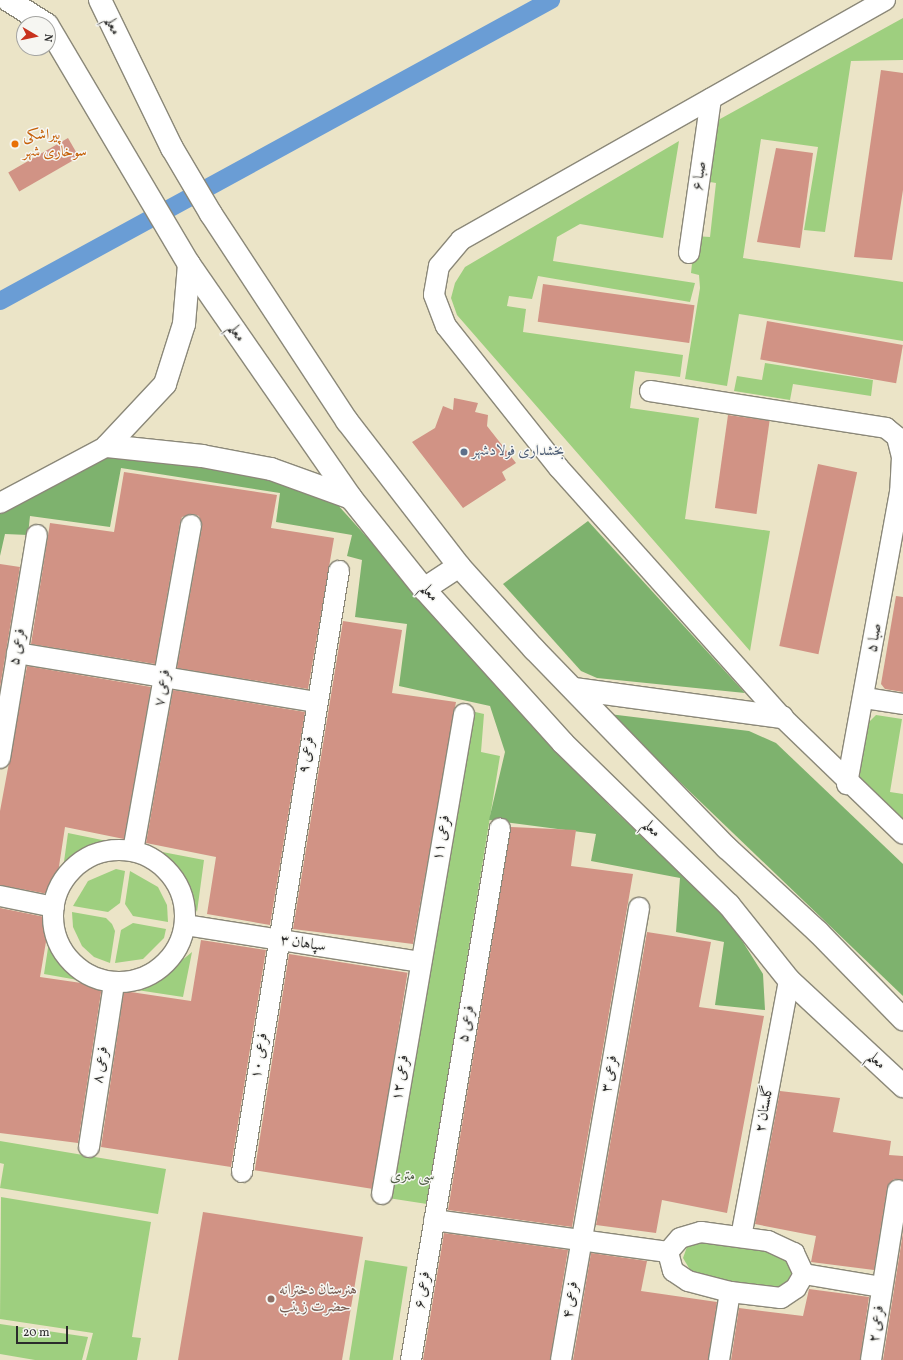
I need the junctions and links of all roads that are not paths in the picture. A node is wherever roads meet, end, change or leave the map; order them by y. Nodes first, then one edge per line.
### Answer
1 (8, 0) edge
2 (100, 0) edge
3 (885, 0) edge
4 (33, 16) edge
5 (56, 40) edge
6 (711, 99) junction
7 (689, 253) dead end
8 (189, 264) junction
9 (650, 391) dead end
10 (107, 446) junction
11 (351, 498) junction
12 (0, 503) edge
13 (191, 525) dead end
14 (37, 535) dead end
15 (459, 566) junction
16 (339, 571) dead end
17 (424, 588) junction
18 (17, 653) junction
19 (165, 679) junction
20 (574, 689) junction
21 (865, 698) junction
22 (316, 702) junction
23 (903, 704) edge
24 (464, 714) dead end
25 (782, 717) junction
26 (0, 758) edge
27 (847, 784) junction
28 (500, 828) dead end
29 (903, 834) edge
30 (133, 851) junction
31 (0, 896) edge
32 (54, 907) junction
33 (639, 908) dead end
34 (185, 925) junction
35 (278, 940) junction
36 (421, 962) junction
37 (789, 980) junction
38 (114, 983) junction
39 (903, 1018) edge
40 (903, 1086) edge
41 (88, 1147) dead end
42 (242, 1172) dead end
43 (898, 1190) dead end
44 (382, 1194) dead end
45 (434, 1220) junction
46 (741, 1238) junction
47 (580, 1240) junction
48 (668, 1252) junction
49 (804, 1274) junction
50 (882, 1287) junction
51 (730, 1292) junction
52 (411, 1360) edge
53 (561, 1360) edge
54 (719, 1360) edge
55 (871, 1360) edge

1 - 4 main road, معلم
2 - 15 main road, معلم
3 - 6 street
5 - 8 main road, معلم
6 - 7 street, صبا ۶
6 - 25 street
8 - 10 main road
8 - 11 main road, معلم
9 - 21 street, صبا ۵
10 - 11 main road
10 - 12 street
11 - 17 main road, معلم
13 - 19 street, فرعی ۷
14 - 18 street, فرعی ۵
15 - 17 main road
15 - 20 main road, معلم
16 - 22 street, فرعی ۹
17 - 37 main road, معلم
18 - 19 street
18 - 26 street, فرعی ۵
19 - 22 street
19 - 30 street, فرعی ۷
20 - 25 main road
20 - 39 main road, معلم
21 - 23 street
21 - 27 street, صبا ۵
22 - 35 street, فرعی ۹
24 - 36 street, فرعی ۱۱
25 - 27 street
27 - 29 street
28 - 45 street, فرعی ۵
30 - 32 street
30 - 34 street
31 - 32 street
32 - 38 street
33 - 47 street, فرعی ۳
34 - 35 street, سپاهان ۳
34 - 38 street
35 - 36 street, سپاهان ۳
35 - 42 street, فرعی ۱۰
36 - 44 street, فرعی ۱۲
37 - 40 main road, معلم
37 - 46 street, گلستان ۲
38 - 41 street, فرعی ۸
43 - 50 street, فرعی ۲
45 - 47 street
45 - 52 street, فرعی ۶
46 - 48 street
46 - 49 street
47 - 48 street
47 - 53 street, فرعی ۴
48 - 51 street
49 - 50 street
49 - 51 street
50 - 55 street, فرعی ۲
51 - 54 street

